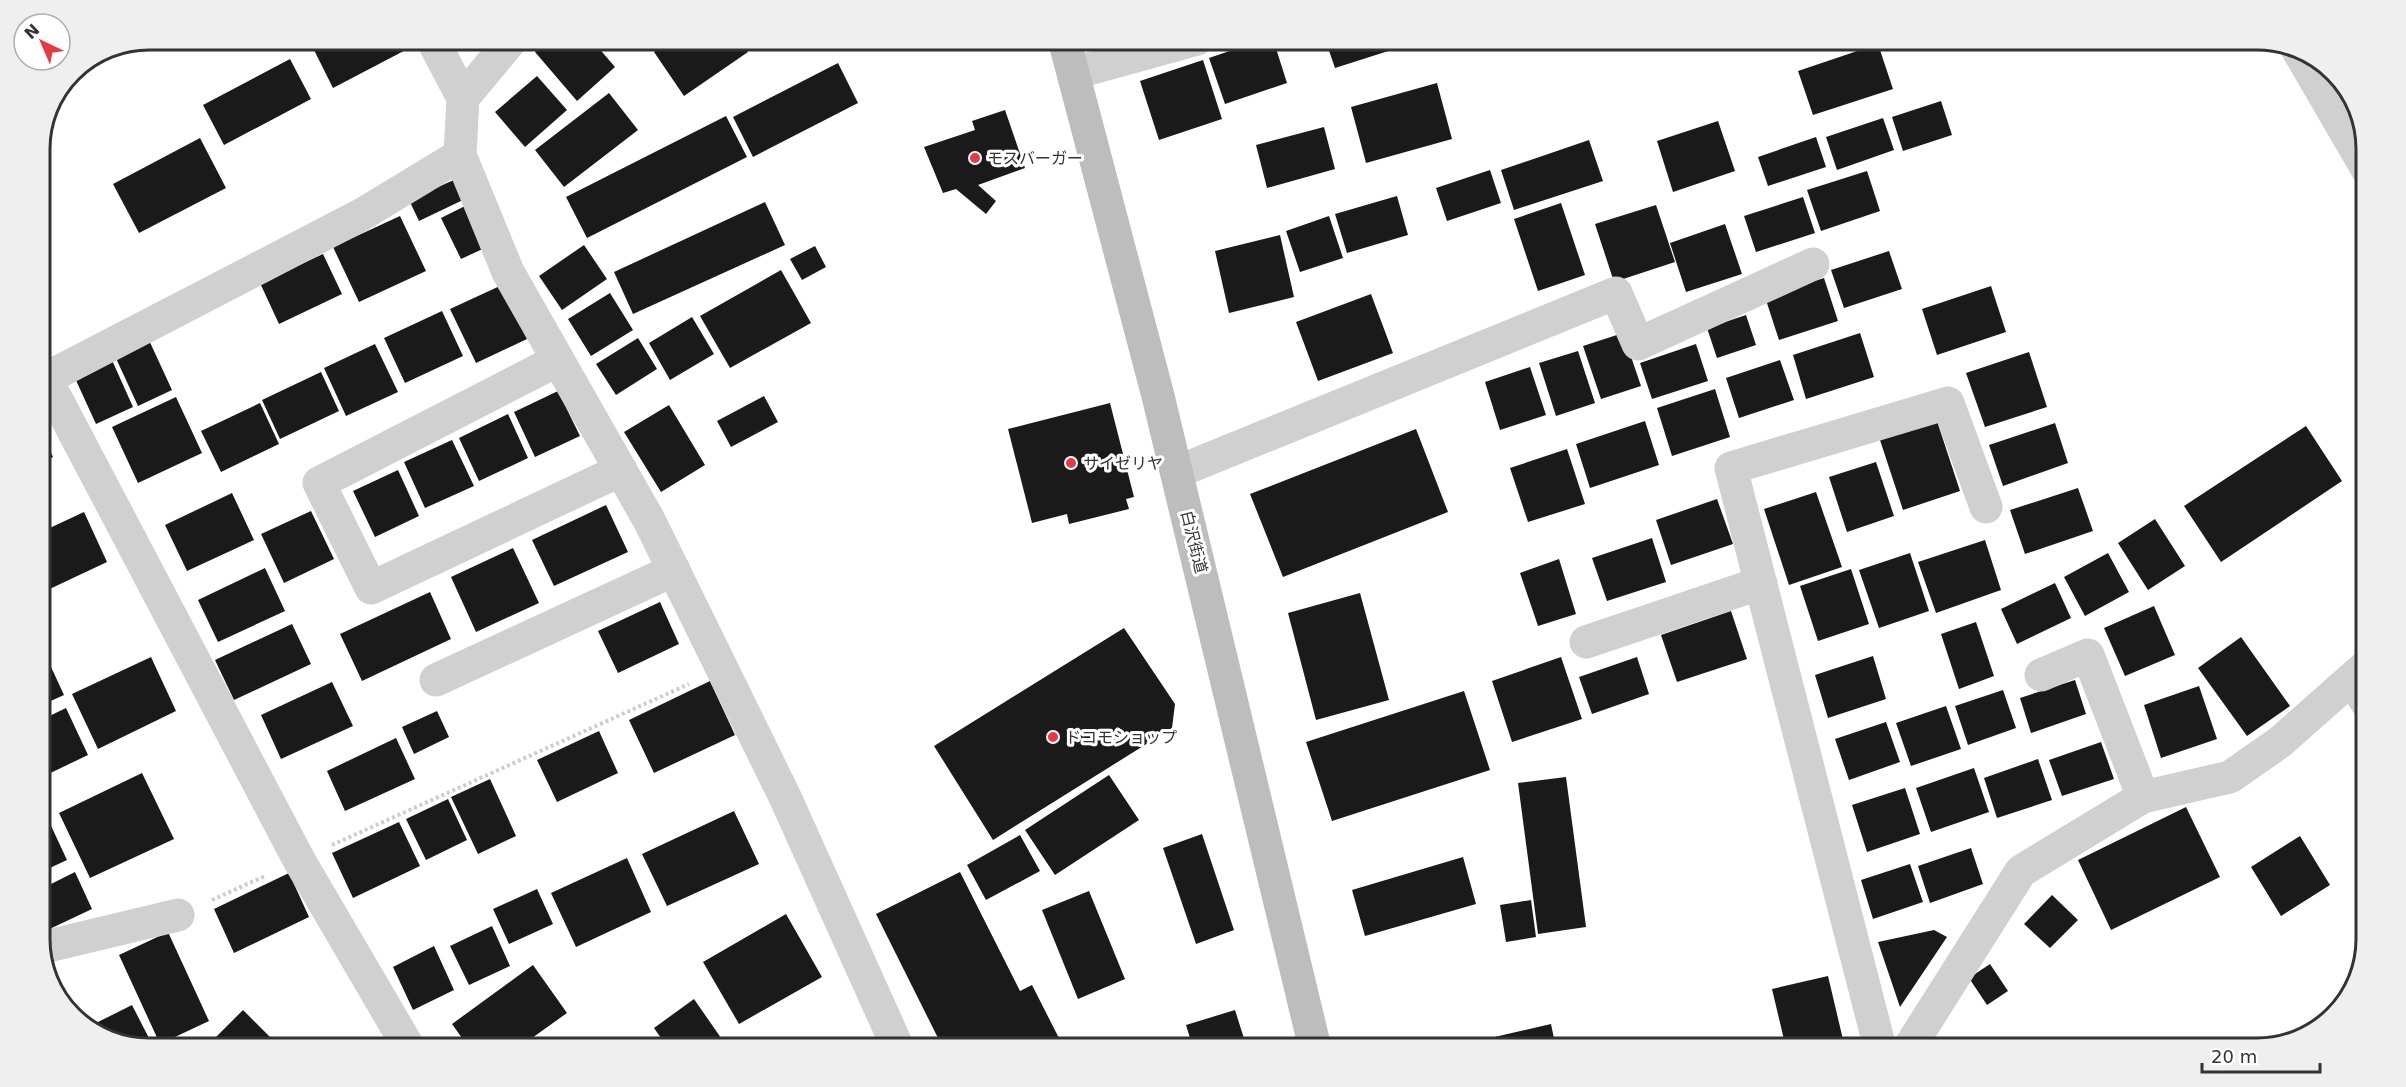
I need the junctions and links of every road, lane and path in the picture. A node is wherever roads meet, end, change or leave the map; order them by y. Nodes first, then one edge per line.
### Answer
1 (438, 50) edge
2 (503, 50) edge
3 (1067, 50) edge
4 (1157, 50) edge
5 (2305, 62) edge
6 (1074, 73) junction
7 (463, 98) junction
8 (2356, 150) edge
9 (460, 155) junction
10 (1813, 264) dead end
11 (558, 360) junction
12 (50, 377) edge
13 (50, 394) edge
14 (621, 470) junction
15 (1177, 472) junction
16 (1986, 507) dead end
17 (674, 570) junction
18 (1761, 583) junction
19 (1586, 642) dead end
20 (723, 669) junction
21 (2041, 675) dead end
22 (436, 681) dead end
23 (2356, 687) edge
24 (2143, 797) junction
25 (299, 860) junction
26 (178, 915) joint
27 (50, 946) edge
28 (403, 1038) edge
29 (893, 1038) edge
30 (1313, 1038) edge
31 (1877, 1038) edge
32 (1915, 1038) edge

1 - 7 street
2 - 7 street
3 - 6 main road, 白沢街道
4 - 6 street
5 - 8 street
6 - 15 main road, 白沢街道
7 - 9 street
9 - 11 street
9 - 12 street
10 - 15 street
11 - 14 street
11 - 14 street
13 - 25 street
14 - 17 street
15 - 30 main road, 白沢街道
16 - 18 street
17 - 20 street
17 - 22 street
18 - 19 street
18 - 31 street
20 - 25 path
20 - 29 street
21 - 24 street
23 - 24 street
24 - 32 street
25 - 26 path
25 - 28 street
26 - 27 street

